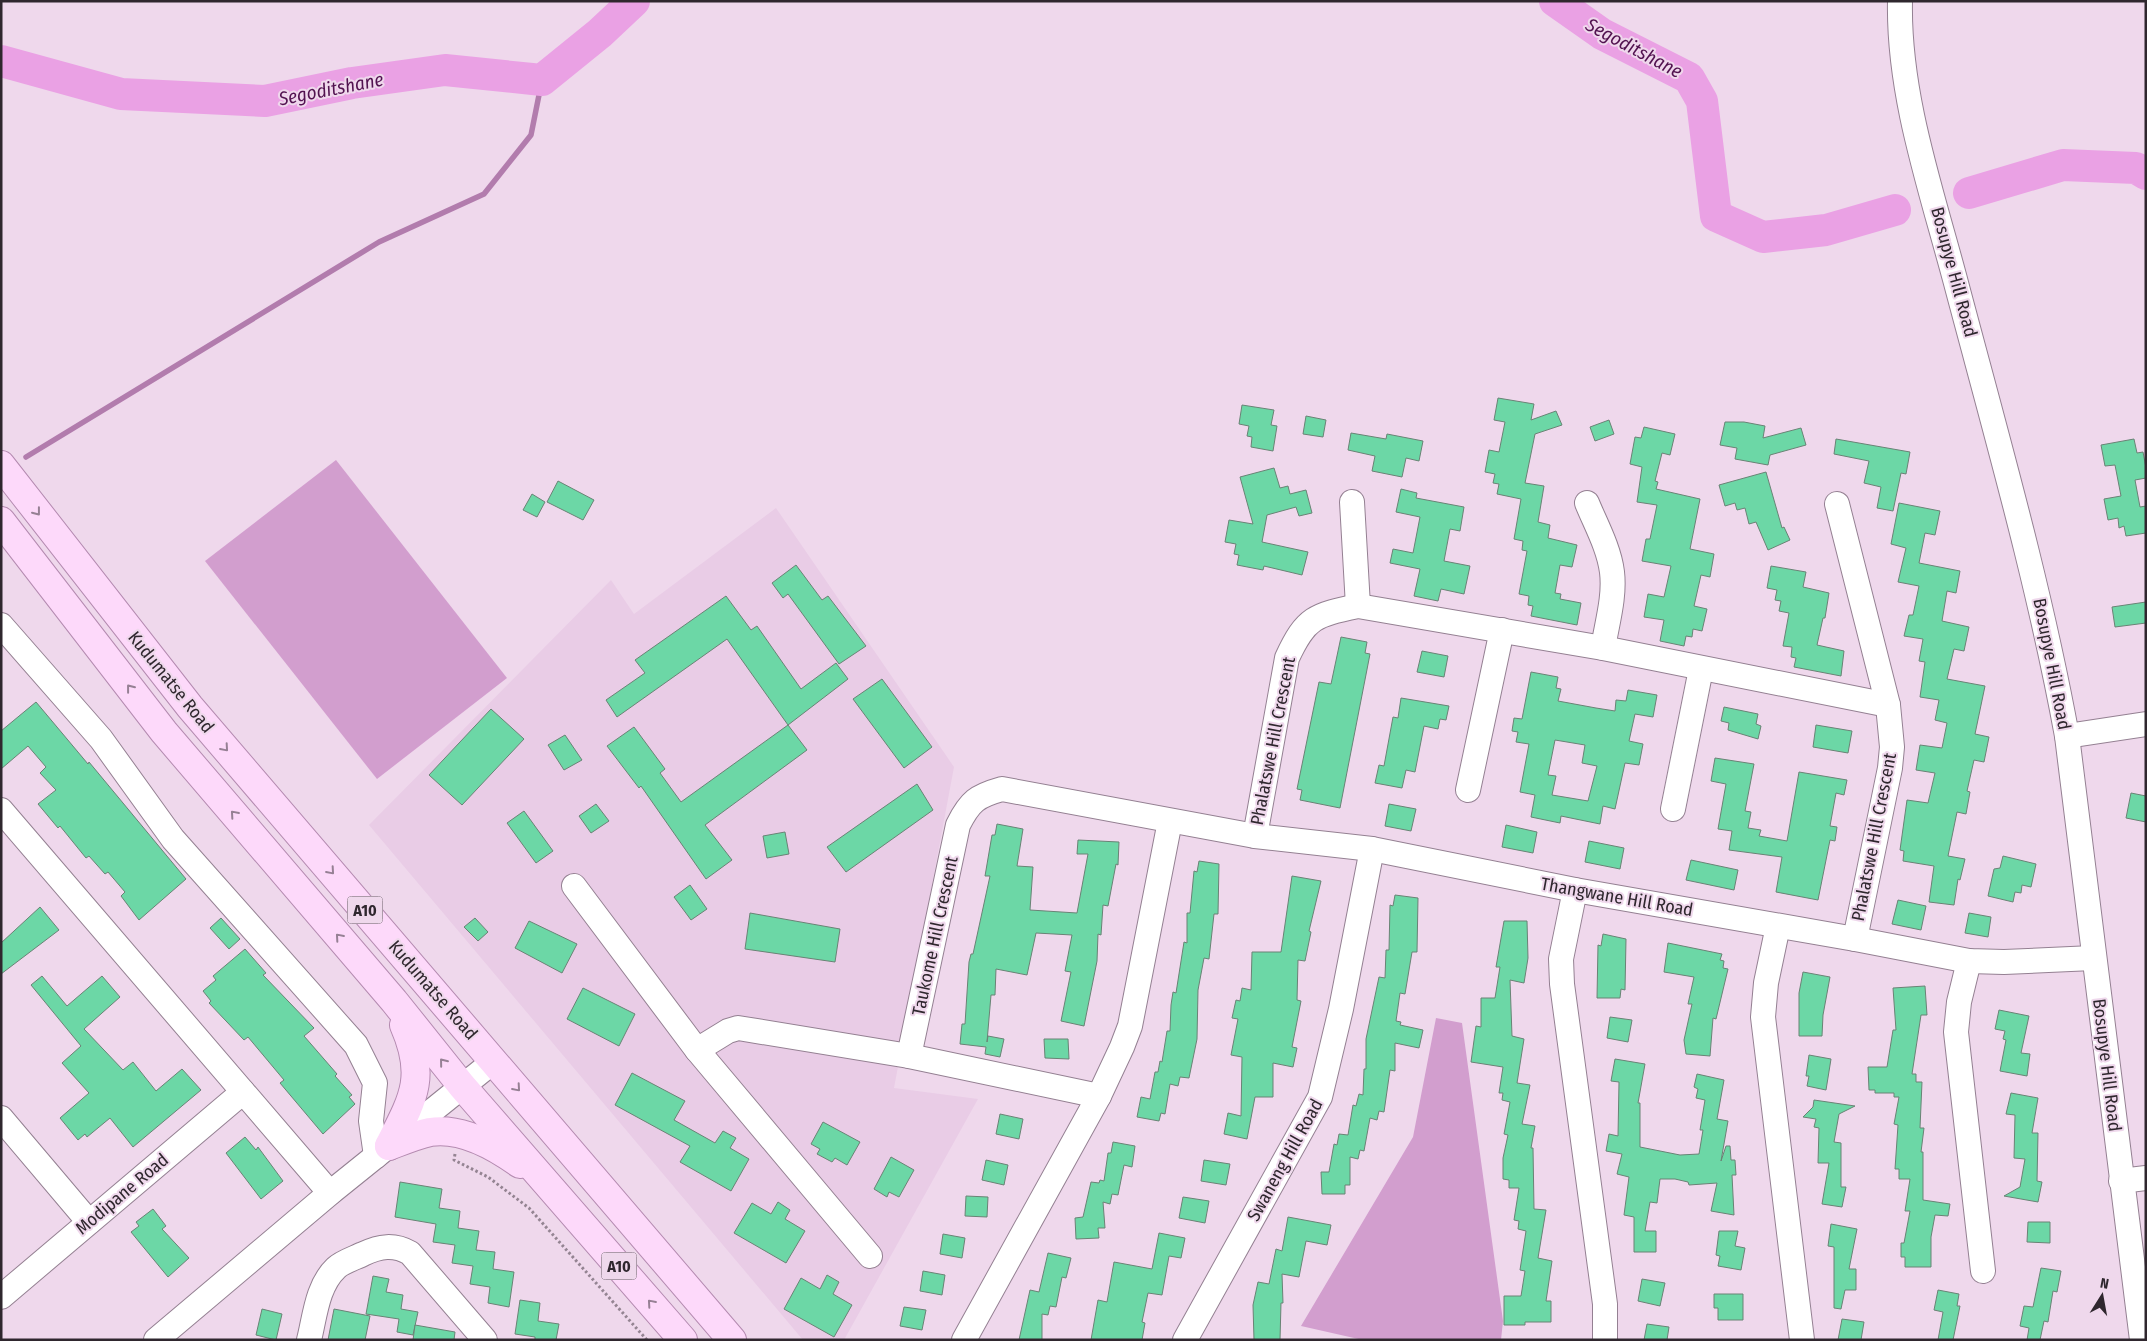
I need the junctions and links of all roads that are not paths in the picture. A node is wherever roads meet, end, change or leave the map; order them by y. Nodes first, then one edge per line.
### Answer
1 (1900, 1) edge
2 (4, 469) edge
3 (1352, 502) dead end
4 (1587, 503) dead end
5 (1836, 504) dead end
6 (1, 522) edge
7 (1358, 606) junction
8 (1, 625) edge
9 (1502, 630) junction
10 (1603, 648) junction
11 (1701, 669) junction
12 (1888, 705) junction
13 (2146, 724) edge
14 (2067, 736) junction
15 (1468, 790) dead end
16 (1673, 809) dead end
17 (1, 810) edge
18 (1141, 816) joint
19 (1170, 821) junction
20 (1255, 836) junction
21 (1372, 849) junction
22 (574, 886) dead end
23 (1575, 890) junction
24 (1778, 926) junction
25 (1855, 939) junction
26 (2093, 958) junction
27 (1969, 961) junction
28 (394, 1001) junction
29 (697, 1050) junction
30 (910, 1056) junction
31 (494, 1061) junction
32 (462, 1086) junction
33 (243, 1092) junction
34 (1099, 1096) junction
35 (1, 1118) edge
36 (382, 1151) junction
37 (2146, 1178) edge
38 (2121, 1181) junction
39 (555, 1191) junction
40 (330, 1193) junction
41 (90, 1222) junction
42 (870, 1256) dead end
43 (1983, 1271) dead end
44 (1, 1297) edge
45 (156, 1340) edge
46 (310, 1340) edge
47 (484, 1340) edge
48 (683, 1340) edge
49 (732, 1340) edge
50 (964, 1340) edge
51 (1185, 1340) edge
52 (1605, 1340) edge
53 (1802, 1340) edge
54 (2142, 1340) edge

1 - 14 street, Bosupye Hill Road
2 -> 31 main road, Kudumatse Road / A10
3 - 7 street
4 - 10 street
5 - 12 street, Phalatswe Hill Crescent
28 -> 6 main road, Kudumatse Road / A10
7 - 9 street
7 - 20 street, Phalatswe Hill Crescent
8 - 36 street
9 - 10 street
9 - 15 street
10 - 11 street
11 - 12 street
11 - 16 street
12 - 25 street, Phalatswe Hill Crescent
13 - 14 street
14 - 26 street, Bosupye Hill Road
17 - 33 street
18 - 19 street, Thangwane Hill Road
18 - 30 street, Taukome Hill Crescent
19 - 20 street, Thangwane Hill Road
19 - 34 street
20 - 21 street, Thangwane Hill Road
21 - 23 street, Thangwane Hill Road
21 - 51 street, Swaneng Hill Road
22 - 29 street
23 - 24 street, Thangwane Hill Road
23 - 52 street
24 - 25 street, Thangwane Hill Road
24 - 53 street
25 - 27 street, Thangwane Hill Road
26 - 27 street, Thangwane Hill Road
26 - 38 street, Bosupye Hill Road
27 - 43 street
32 -> 28 main road, Kudumatse Road / A10
28 - 36 main road
29 - 30 street
29 - 42 street
30 - 34 street
31 - 32 street
31 -> 49 main road, Kudumatse Road / A10
32 - 36 street
32 - 39 main road, Kudumatse Road / A10
33 - 40 street
33 - 41 street, Modipane Road
34 - 50 street
35 - 41 street
36 - 39 main road
36 - 40 street
37 - 38 street
38 - 54 street, Bosupye Hill Road
48 -> 39 main road, Kudumatse Road / A10
40 - 45 street
41 - 44 street, Modipane Road
46 - 47 street

